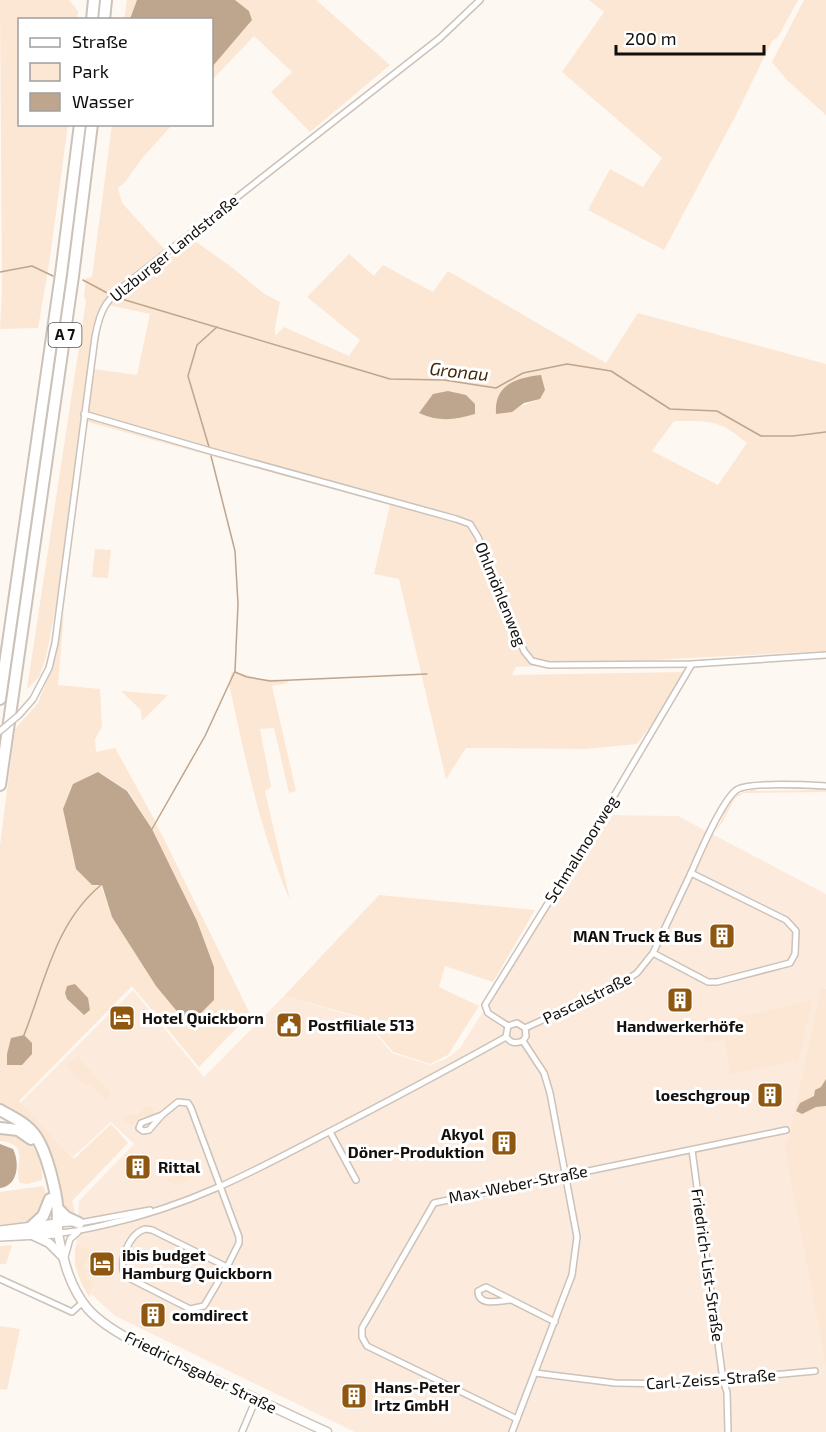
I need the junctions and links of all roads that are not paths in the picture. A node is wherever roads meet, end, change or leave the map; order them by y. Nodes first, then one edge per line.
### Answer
1 (94, 0) edge
2 (106, 0) edge
3 (480, 0) edge
4 (92, 18) edge
5 (104, 18) edge
6 (80, 126) edge
7 (92, 126) edge
8 (84, 414) junction
9 (826, 656) edge
10 (692, 664) junction
11 (0, 699) edge
12 (0, 731) edge
13 (0, 785) edge
14 (826, 786) edge
15 (694, 874) junction
16 (653, 953) junction
17 (507, 1026) junction
18 (525, 1028) junction
19 (506, 1037) junction
20 (523, 1041) junction
21 (0, 1110) edge
22 (162, 1115) dead end
23 (0, 1128) edge
24 (786, 1130) dead end
25 (330, 1132) junction
26 (692, 1150) junction
27 (566, 1174) junction
28 (356, 1180) dead end
29 (221, 1187) junction
30 (50, 1199) junction
31 (58, 1209) junction
32 (79, 1227) junction
33 (58, 1229) junction
34 (0, 1231) edge
35 (32, 1231) junction
36 (0, 1236) edge
37 (64, 1259) junction
38 (226, 1267) junction
39 (0, 1279) edge
40 (510, 1300) junction
41 (82, 1302) junction
42 (555, 1322) junction
43 (815, 1371) dead end
44 (535, 1373) junction
45 (723, 1380) junction
46 (256, 1399) junction
47 (517, 1419) junction
48 (242, 1432) edge
49 (327, 1432) edge
50 (512, 1432) edge
51 (728, 1432) edge

1 - 4 highway
2 - 5 highway
3 - 8 street, Ulzburger Landstraße
6 - 11 highway, A 7
7 - 13 highway, A 7
8 - 10 street, Ohlmöhlenweg
8 - 12 street, Ulzburger Landstraße, bridge
9 - 10 street, Ohlmöhlenweg
10 - 17 street, Schmalmoorweg
14 - 15 street, Pascalstraße
15 - 16 street, Pascalstraße
15 - 16 street
16 - 18 street, Pascalstraße
17 - 18 street, Pascalstraße
17 - 19 street
18 - 20 street, Pascalstraße
19 - 20 street
19 - 25 street
20 - 27 street
21 - 31 highway
22 - 29 street
23 - 30 highway
24 - 26 street, Max-Weber-Straße
25 - 28 street
25 - 29 street
26 - 27 street, Max-Weber-Straße
26 - 45 street, Friedrich-List-Straße
27 - 42 street
27 - 47 street, Max-Weber-Straße
29 - 32 street
29 - 38 street
30 - 33 highway
30 - 35 highway
31 - 32 highway
31 - 33 highway
32 - 33 street
32 - 33 street
32 - 37 street
33 - 35 main road
33 - 37 main road, Friedrichsgaber Straße
34 - 35 main road
35 - 36 main road
35 - 37 main road, Friedrichsgaber Straße
37 - 41 main road, Friedrichsgaber Straße
38 - 38 street
39 - 41 street
40 - 40 street
40 - 42 street
41 - 46 main road, Friedrichsgaber Straße
42 - 44 street
43 - 45 street, Carl-Zeiss-Straße
44 - 45 street, Carl-Zeiss-Straße
44 - 47 street
45 - 51 street, Friedrich-List-Straße
46 - 48 street
46 - 49 main road, Friedrichsgaber Straße
47 - 50 street

